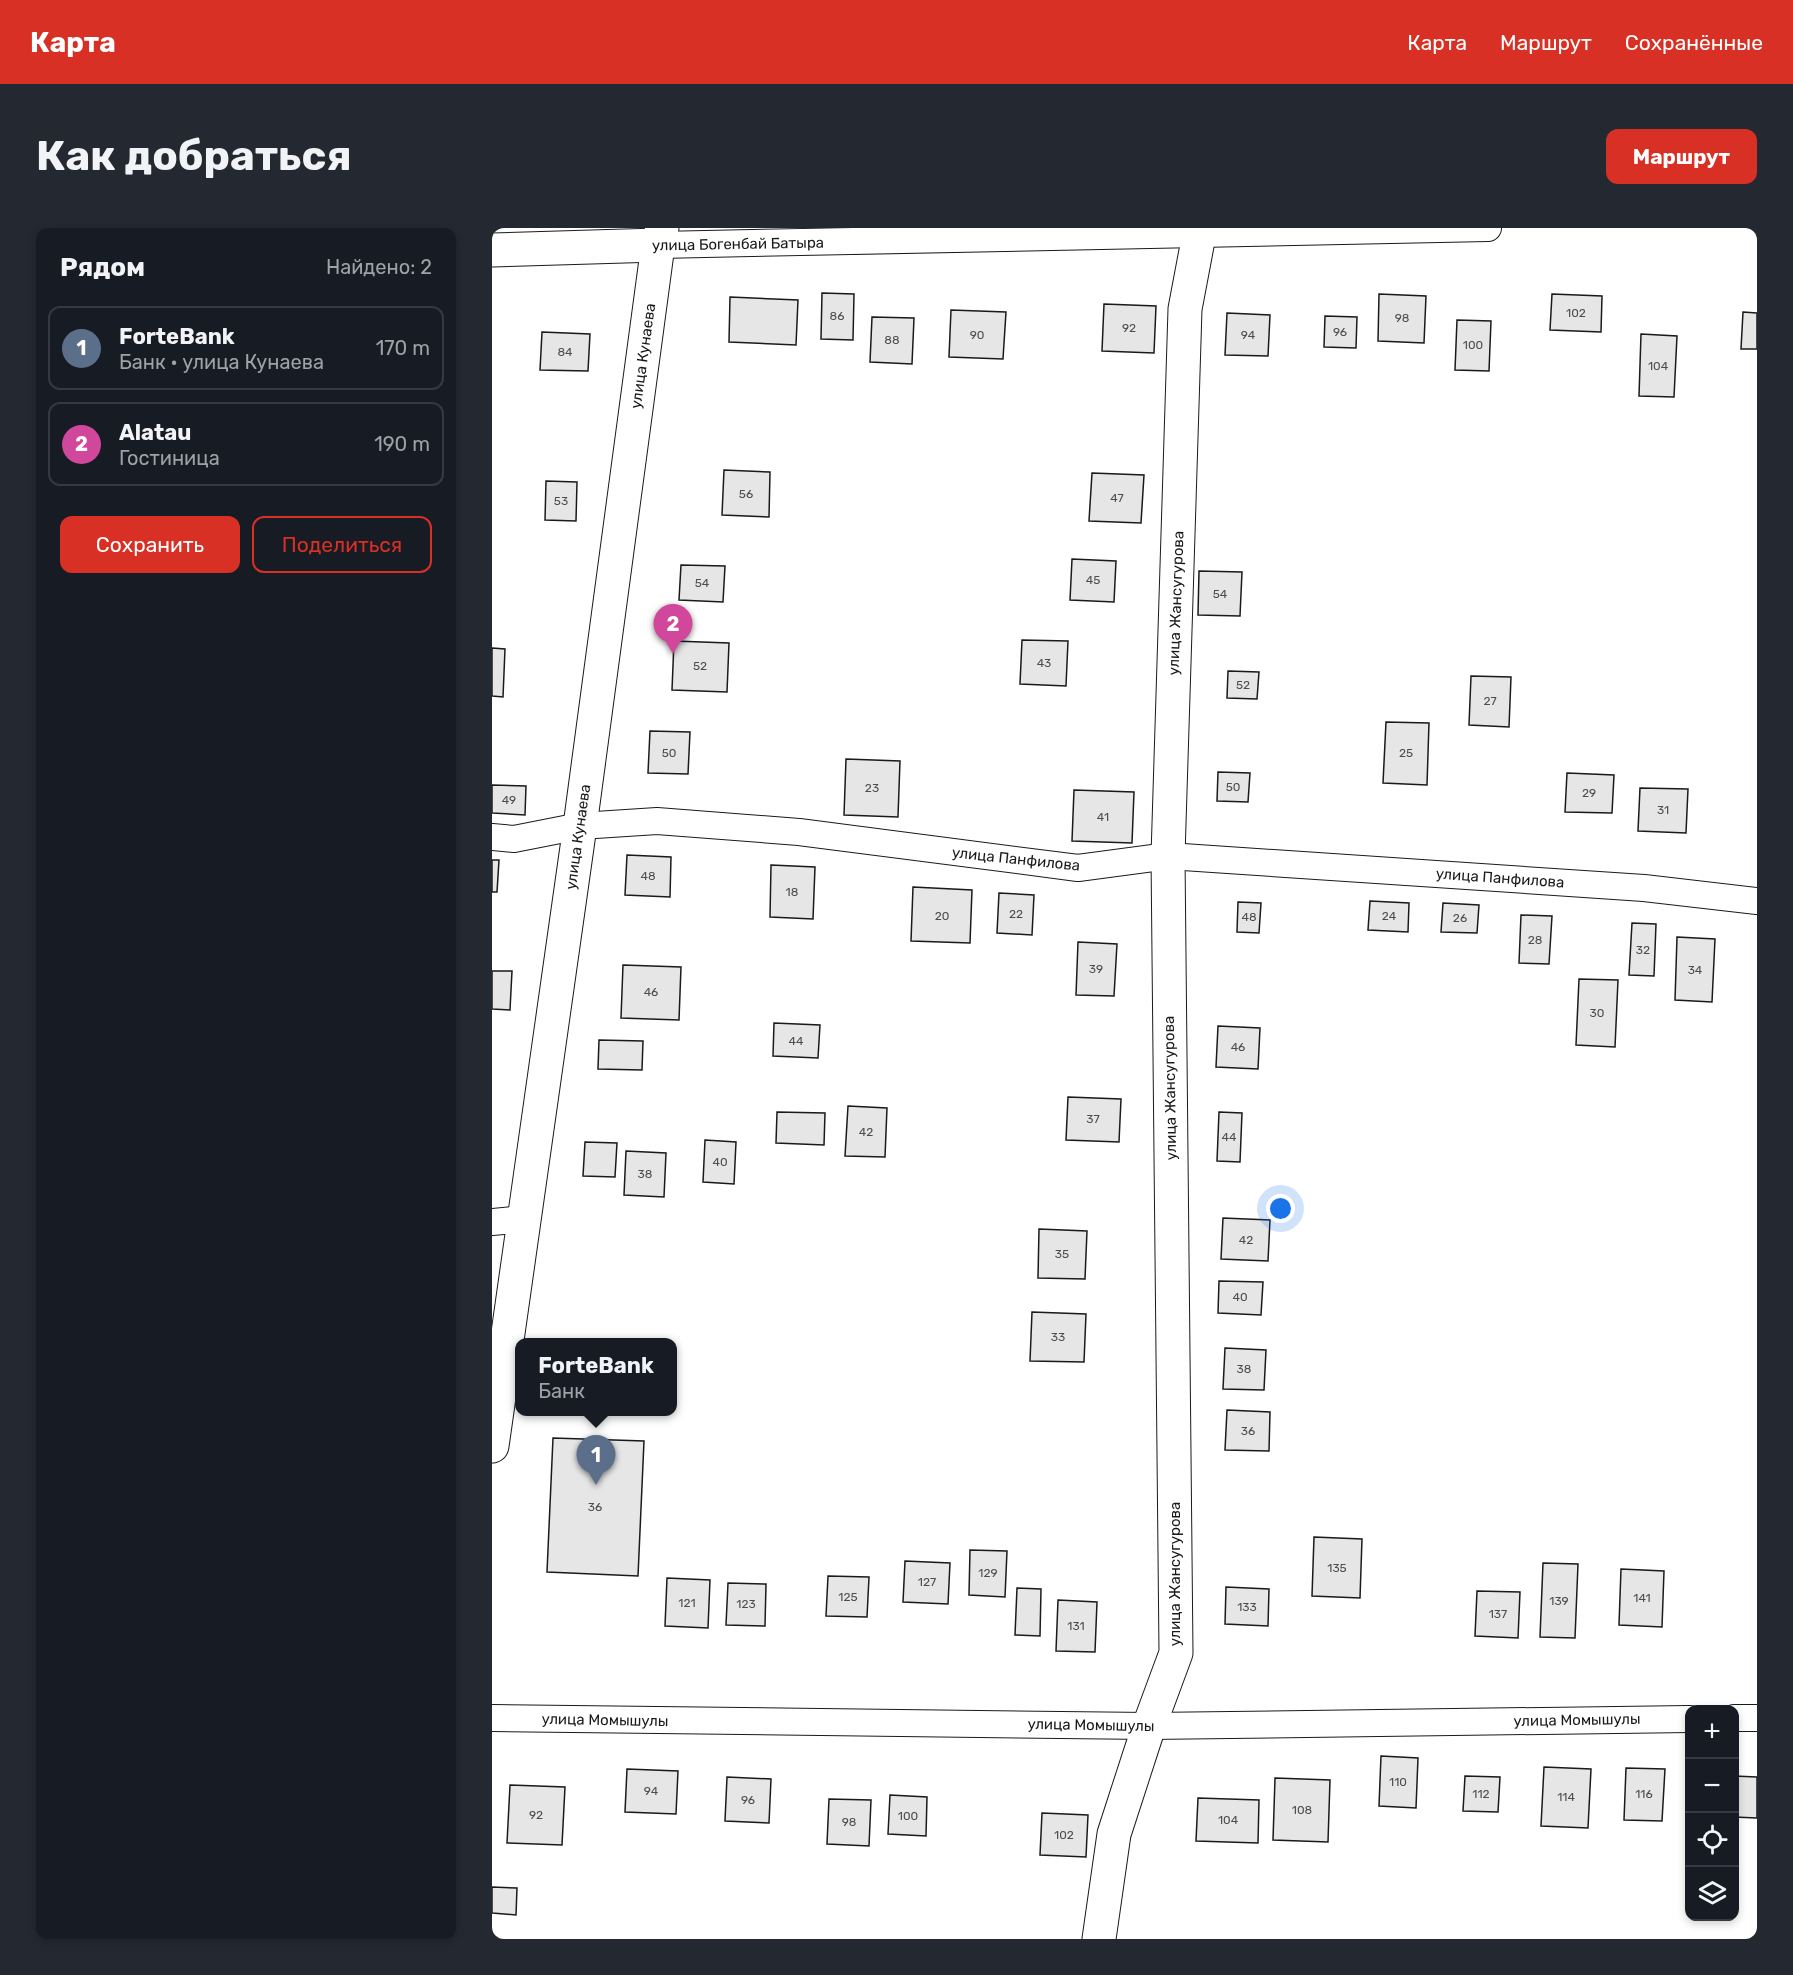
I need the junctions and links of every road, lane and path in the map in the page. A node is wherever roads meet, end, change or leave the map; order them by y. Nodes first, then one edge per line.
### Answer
1 (1488, 228) edge
2 (1199, 232) edge
3 (660, 236) edge
4 (492, 250) edge
5 (580, 826) junction
6 (492, 837) edge
7 (1168, 856) junction
8 (1757, 901) edge
9 (525, 1219) junction
10 (492, 1222) edge
11 (492, 1446) edge
12 (1739, 1718) edge
13 (1757, 1718) edge
14 (492, 1719) edge
15 (1685, 1719) edge
16 (1149, 1726) junction
17 (1099, 1939) edge

1 - 2 street, улица Богенбай Батыра
2 - 3 street, улица Богенбай Батыра
2 - 7 street, улица Жансугурова
3 - 4 street, улица Богенбай Батыра
3 - 5 street, улица Кунаева
5 - 6 street, улица Панфилова
5 - 7 street, улица Панфилова
5 - 9 street, улица Кунаева
7 - 8 street, улица Панфилова
7 - 16 street, улица Жансугурова
9 - 10 street
9 - 11 street, улица Кунаева
12 - 13 street
14 - 16 street, улица Момышулы
15 - 16 street, улица Момышулы
16 - 17 street, улица Жансугурова

